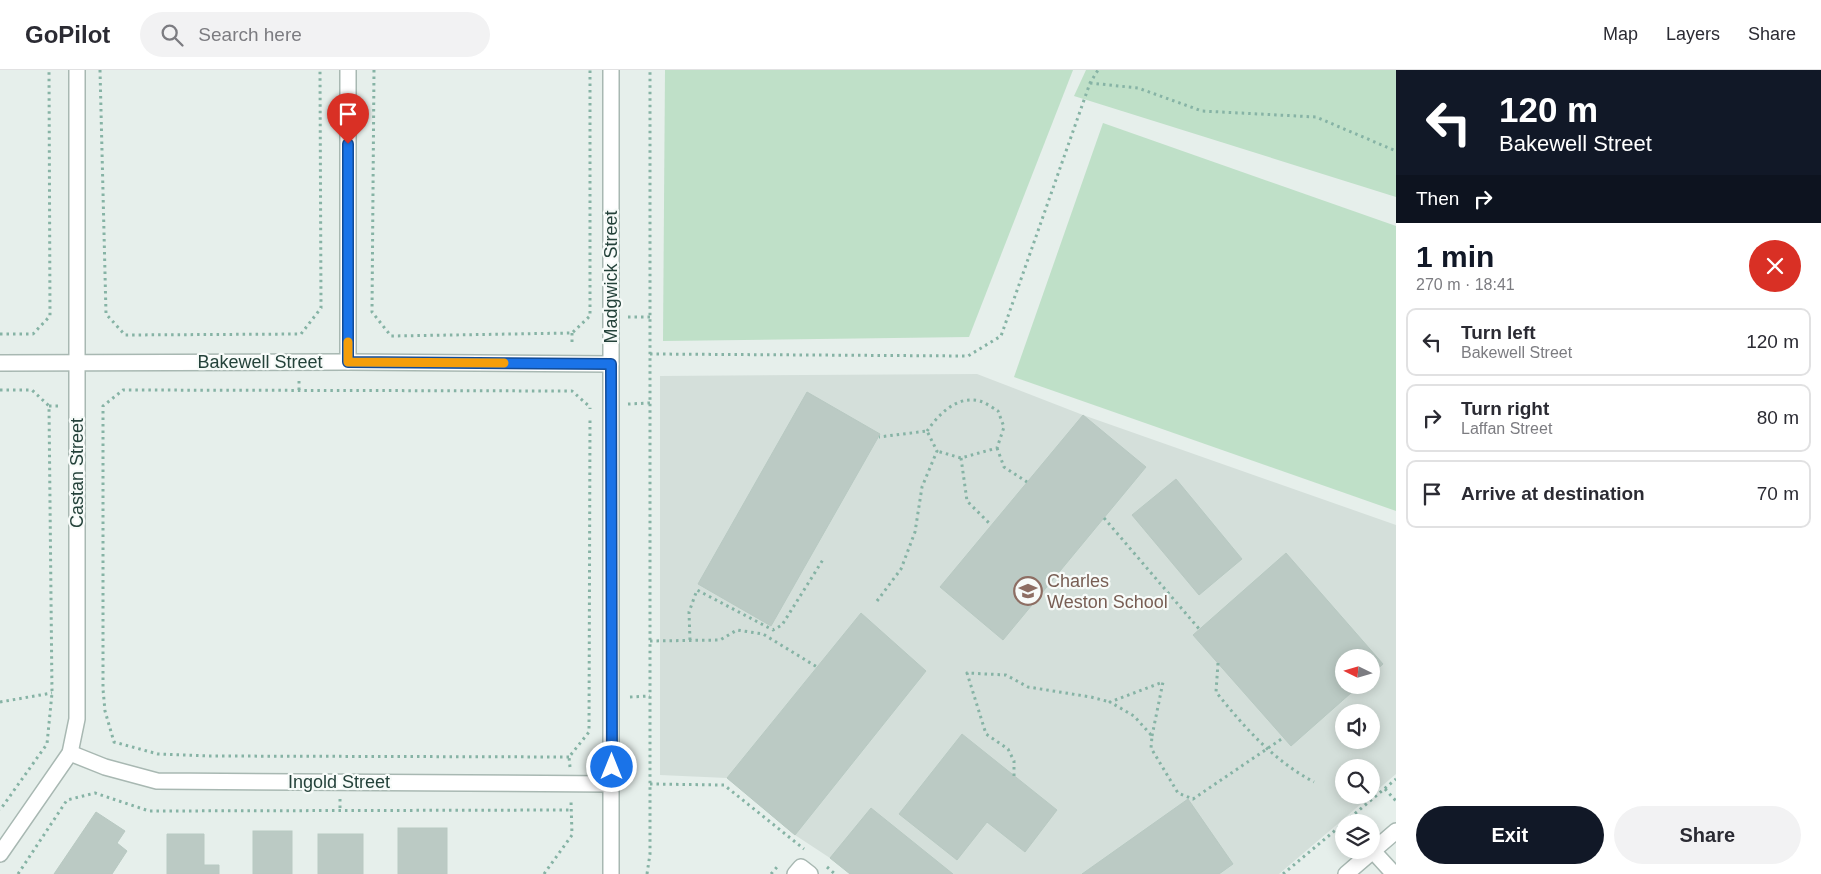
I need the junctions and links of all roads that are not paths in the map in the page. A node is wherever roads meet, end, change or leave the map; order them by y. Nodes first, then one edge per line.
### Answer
1 (77, 70) edge
2 (348, 70) edge
3 (611, 70) edge
4 (348, 362) junction
5 (0, 363) edge
6 (77, 364) junction
7 (611, 364) junction
8 (70, 753) junction
9 (612, 784) junction
10 (1396, 831) edge
11 (1380, 845) edge
12 (0, 854) edge
13 (1364, 859) edge
14 (1380, 859) edge
15 (611, 874) edge
16 (795, 874) edge
17 (810, 874) edge
18 (1346, 874) edge
19 (1394, 874) edge

1 - 6 street, Castan Street
2 - 4 street
3 - 7 street, Madgwick Street
4 - 6 street, Bakewell Street
4 - 7 street, Bakewell Street
5 - 6 street, Bakewell Street
6 - 8 street, Castan Street
7 - 9 street, Madgwick Street
8 - 9 street, Ingold Street
8 - 12 street, Castan Street
9 - 15 street, Madgwick Street
10 - 11 street
13 - 18 street
14 - 19 street
16 - 17 street

